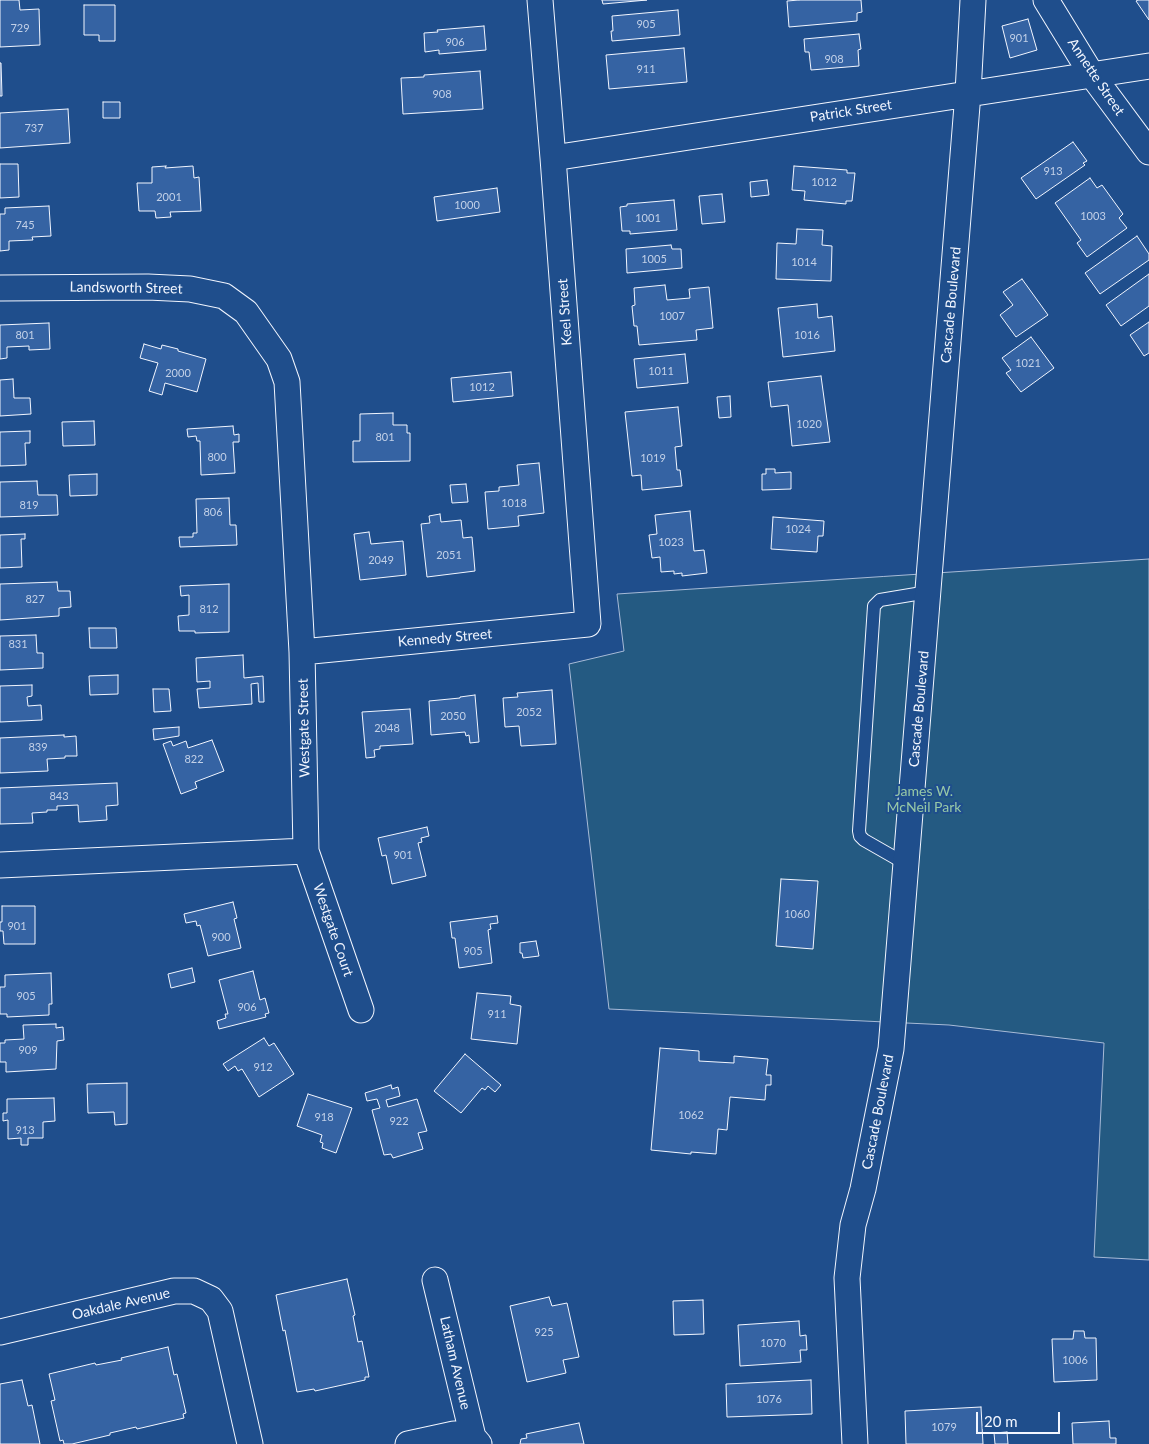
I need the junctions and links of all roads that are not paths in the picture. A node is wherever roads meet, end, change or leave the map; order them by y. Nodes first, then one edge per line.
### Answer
1 (540, 0) edge
2 (973, 0) edge
3 (1046, 0) edge
4 (1149, 66) edge
5 (1092, 75) junction
6 (968, 93) junction
7 (1149, 152) edge
8 (553, 158) junction
9 (0, 288) edge
10 (246, 312) joint
11 (928, 592) junction
12 (588, 624) joint
13 (302, 652) junction
14 (306, 851) junction
15 (906, 864) junction
16 (0, 865) edge
17 (361, 1010) dead end
18 (435, 1280) dead end
19 (0, 1332) edge
20 (476, 1441) edge
21 (250, 1444) edge
22 (408, 1444) edge
23 (855, 1444) edge

1 - 8 street, Keel Street
2 - 6 street, Cascade Boulevard
3 - 5 street, Annette Street
4 - 5 street, Patrick Street
5 - 6 street, Patrick Street
5 - 7 street, Annette Street
6 - 8 street, Patrick Street
6 - 11 street, Cascade Boulevard
8 - 12 street, Keel Street
9 - 10 street, Landsworth Street
10 - 13 street, Westgate Street
11 - 15 street, Cascade Boulevard
11 - 15 lane
12 - 13 street, Kennedy Street
13 - 14 street, Westgate Street
14 - 16 street
14 - 17 street, Westgate Court
15 - 23 street, Cascade Boulevard
18 - 20 street, Latham Avenue
19 - 21 street, Oakdale Avenue
20 - 22 street

